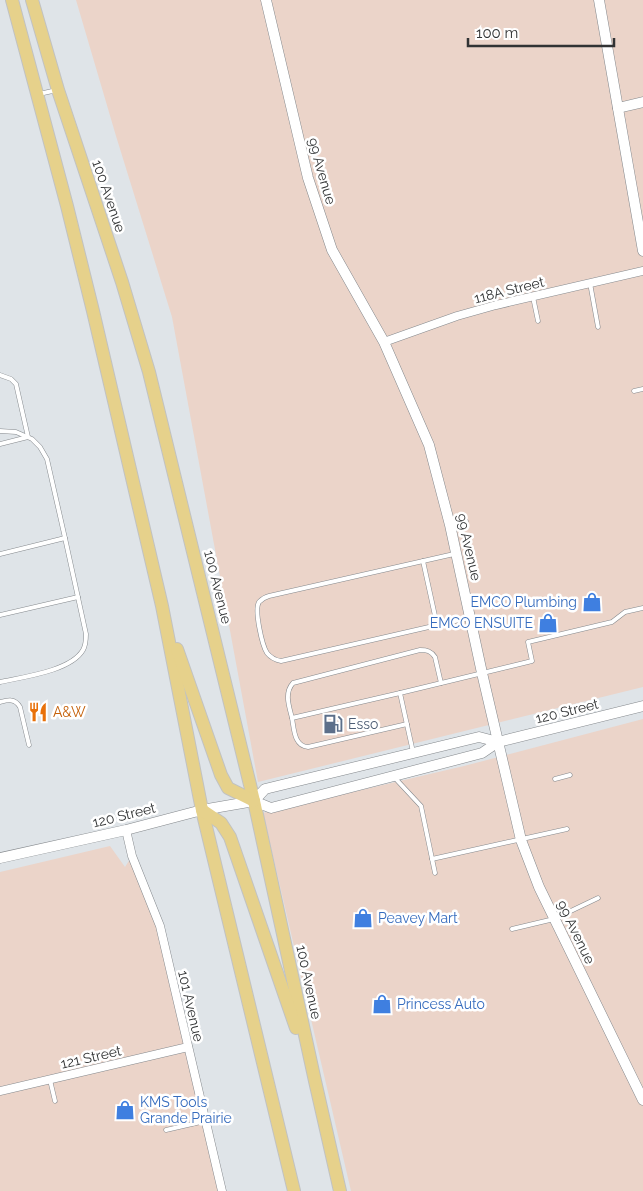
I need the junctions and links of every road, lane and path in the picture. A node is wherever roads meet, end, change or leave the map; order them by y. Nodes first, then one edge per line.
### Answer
1 (12, 0) edge
2 (32, 0) edge
3 (266, 0) edge
4 (599, 0) edge
5 (58, 90) junction
6 (37, 94) junction
7 (643, 102) edge
8 (618, 108) junction
9 (643, 251) edge
10 (643, 271) edge
11 (590, 283) junction
12 (533, 296) junction
13 (538, 321) dead end
14 (598, 327) dead end
15 (384, 342) junction
16 (0, 374) edge
17 (643, 389) edge
18 (634, 391) dead end
19 (0, 431) edge
20 (28, 437) junction
21 (0, 444) edge
22 (466, 521) dead end
23 (450, 524) junction
24 (65, 538) junction
25 (456, 553) junction
26 (0, 554) edge
27 (423, 561) junction
28 (78, 597) junction
29 (162, 606) junction
30 (643, 608) edge
31 (0, 615) edge
32 (470, 617) junction
33 (437, 625) junction
34 (482, 673) junction
35 (0, 682) edge
36 (441, 683) junction
37 (400, 692) junction
38 (0, 702) edge
39 (643, 706) edge
40 (292, 718) junction
41 (407, 724) junction
42 (498, 742) junction
43 (29, 745) dead end
44 (414, 753) junction
45 (570, 775) dead end
46 (394, 777) junction
47 (555, 779) dead end
48 (254, 801) junction
49 (202, 810) junction
50 (567, 829) dead end
51 (126, 830) junction
52 (521, 840) junction
53 (0, 858) edge
54 (432, 859) junction
55 (435, 873) dead end
56 (598, 898) dead end
57 (554, 919) junction
58 (512, 929) dead end
59 (188, 1048) junction
60 (50, 1080) junction
61 (315, 1081) junction
62 (0, 1091) edge
63 (641, 1093) edge
64 (55, 1101) dead end
65 (205, 1121) junction
66 (166, 1130) dead end
67 (222, 1191) edge
68 (294, 1191) edge
69 (340, 1191) edge

1 - 6 main road
2 - 5 main road, 100 Avenue
3 - 15 street, 99 Avenue
4 - 8 street
5 - 6 lane
5 - 48 main road, 100 Avenue
6 - 29 main road
7 - 8 street
8 - 9 street
10 - 11 street, 118A Street
11 - 12 street, 118A Street
11 - 14 lane
12 - 13 lane
12 - 15 street, 118A Street
15 - 23 street, 99 Avenue
16 - 20 lane
17 - 18 lane
19 - 20 lane
20 - 21 lane
20 - 24 lane
22 - 23 lane
23 - 25 street, 99 Avenue
24 - 26 lane
24 - 28 lane
25 - 27 lane
25 - 32 street, 99 Avenue
27 - 33 lane
27 - 33 lane
28 - 31 lane
28 - 35 lane
29 - 48 main road
29 - 49 main road
30 - 34 lane
32 - 33 lane
32 - 34 street, 99 Avenue
34 - 36 lane
34 - 42 street, 99 Avenue
36 - 37 lane
36 - 40 lane
37 - 40 lane
37 - 41 lane
38 - 43 lane
39 - 42 street, 120 Street
40 - 41 lane
41 - 44 lane
42 - 44 street, 120 Street
42 - 46 street, 120 Street
42 - 52 street, 99 Avenue
44 - 48 street, 120 Street
45 - 47 lane
46 - 48 street, 120 Street
46 - 54 lane
48 - 49 street, 120 Street
48 - 61 main road, 100 Avenue
49 - 51 street, 120 Street
49 - 61 main road
49 - 68 main road
50 - 52 lane
51 - 53 street, 120 Street
51 - 59 street, 101 Avenue
52 - 54 lane
52 - 57 street, 99 Avenue
54 - 55 lane
56 - 57 lane
57 - 58 lane
57 - 63 street, 99 Avenue
59 - 60 street, 121 Street
59 - 65 street, 101 Avenue
60 - 62 street, 121 Street
60 - 64 lane
61 - 69 main road, 100 Avenue
65 - 66 lane
65 - 67 street, 101 Avenue

